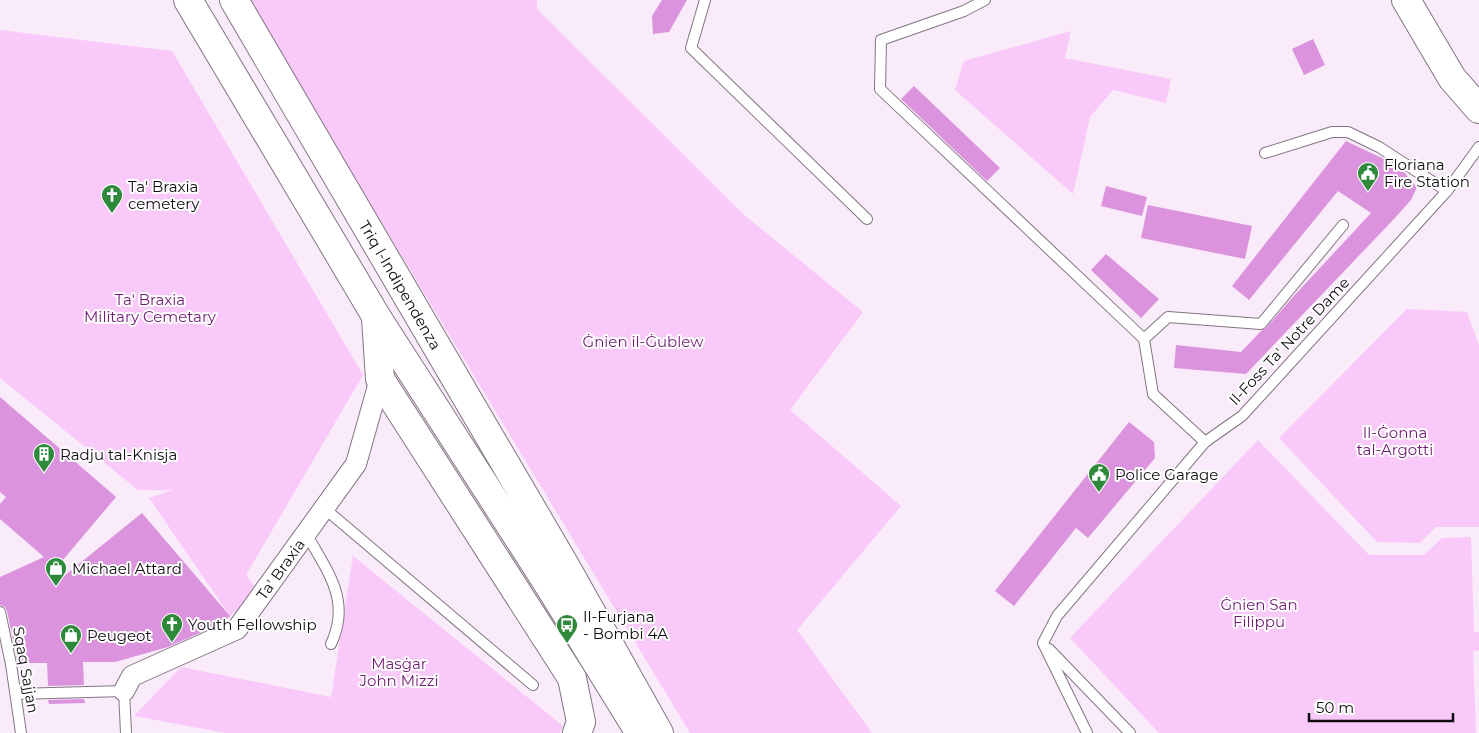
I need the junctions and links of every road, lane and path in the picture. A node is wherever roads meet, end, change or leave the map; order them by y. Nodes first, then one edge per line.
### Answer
1 (188, 0) edge
2 (234, 0) edge
3 (705, 0) edge
4 (985, 0) edge
5 (1406, 0) edge
6 (1479, 109) edge
7 (1479, 147) edge
8 (1265, 154) dead end
9 (1446, 191) junction
10 (866, 220) dead end
11 (1343, 225) dead end
12 (376, 316) junction
13 (1144, 339) junction
14 (380, 379) junction
15 (1205, 442) junction
16 (324, 508) junction
17 (306, 532) junction
18 (567, 569) junction
19 (0, 612) edge
20 (1043, 643) junction
21 (331, 644) dead end
22 (533, 685) dead end
23 (124, 691) junction
24 (16, 694) junction
25 (21, 733) edge
26 (126, 733) edge
27 (577, 733) edge
28 (640, 733) edge
29 (659, 733) edge
30 (678, 733) edge
31 (1087, 733) edge
32 (1130, 733) edge

1 - 12 main road
2 - 18 main road, Triq l-Indipendenza
3 - 10 lane
4 - 13 lane
5 - 6 main road
7 - 9 lane, Il-Foss Ta' Notre Dame
8 - 9 lane
9 - 15 lane, Il-Foss Ta' Notre Dame
11 - 13 lane
12 - 14 main road
12 - 28 main road
13 - 15 lane
14 - 16 street, Ta' Braxia
14 - 27 main road
15 - 20 lane, Il-Foss Ta' Notre Dame
16 - 17 street, Ta' Braxia
16 - 22 lane
17 - 21 lane
17 - 23 street, Ta' Braxia
18 - 29 main road
18 - 30 main road
19 - 24 lane, Sqaq Sajjan
20 - 31 lane
20 - 32 lane
23 - 24 lane
23 - 26 lane
24 - 25 lane, Sqaq Sajjan

